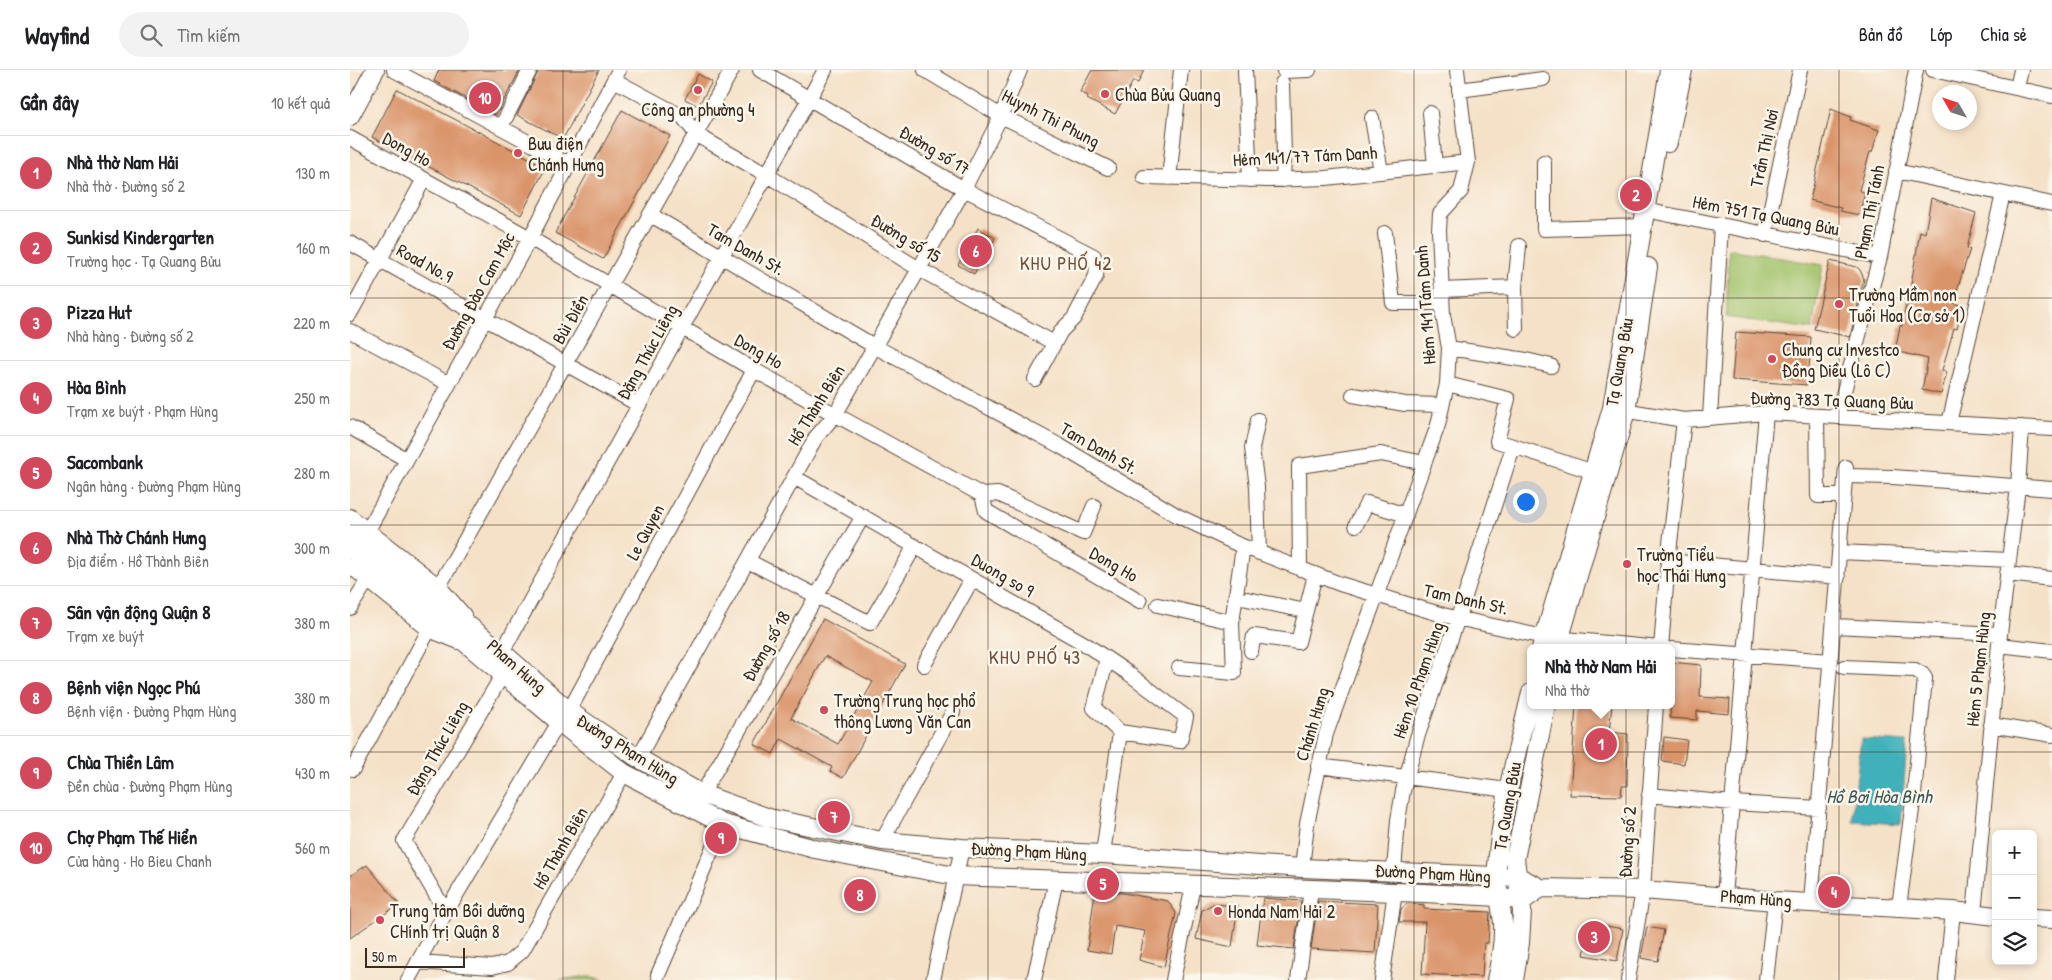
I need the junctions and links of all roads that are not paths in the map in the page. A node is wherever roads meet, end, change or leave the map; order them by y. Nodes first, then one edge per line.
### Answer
1 (375, 70) edge
2 (394, 70) edge
3 (530, 70) edge
4 (732, 70) edge
5 (760, 70) edge
6 (825, 70) edge
7 (926, 70) edge
8 (1020, 70) edge
9 (1181, 70) edge
10 (1245, 70) edge
11 (1309, 70) edge
12 (1456, 70) edge
13 (1669, 70) edge
14 (1683, 70) edge
15 (1800, 70) edge
16 (1916, 70) edge
17 (1933, 70) edge
18 (2021, 70) edge
19 (616, 75) edge
20 (1283, 77) edge
21 (1543, 79) dead end
22 (2017, 88) junction
23 (1459, 90) junction
24 (2052, 96) edge
25 (810, 97) junction
26 (1430, 112) dead end
27 (350, 115) edge
28 (1000, 116) junction
29 (1372, 118) dead end
30 (501, 127) junction
31 (697, 135) junction
32 (350, 138) edge
33 (1468, 162) junction
34 (1544, 162) dead end
35 (569, 164) junction
36 (1435, 166) junction
37 (1108, 168) dead end
38 (1896, 171) junction
39 (1381, 172) junction
40 (767, 175) junction
41 (1144, 176) dead end
42 (1169, 178) junction
43 (424, 179) junction
44 (1250, 180) junction
45 (1283, 180) junction
46 (964, 189) junction
47 (2003, 194) junction
48 (2052, 204) edge
49 (651, 215) junction
50 (1648, 216) junction
51 (1721, 225) junction
52 (1385, 233) dead end
53 (1765, 235) junction
54 (530, 238) junction
55 (350, 243) edge
56 (1519, 246) dead end
57 (721, 256) junction
58 (1880, 257) junction
59 (380, 260) junction
60 (919, 269) junction
61 (610, 285) junction
62 (1515, 287) junction
63 (1442, 297) junction
64 (350, 314) edge
65 (485, 318) junction
66 (682, 328) junction
67 (1516, 329) dead end
68 (350, 331) edge
69 (1054, 343) junction
70 (874, 346) junction
71 (1449, 348) junction
72 (566, 364) junction
73 (1551, 366) dead end
74 (754, 370) junction
75 (1035, 379) dead end
76 (449, 384) junction
77 (1447, 384) junction
78 (1353, 394) dead end
79 (639, 405) junction
80 (1442, 405) junction
81 (1619, 409) junction
82 (1766, 413) junction
83 (834, 415) junction
84 (1817, 416) junction
85 (1837, 417) junction
86 (1710, 418) junction
87 (1258, 420) dead end
88 (1684, 420) junction
89 (1949, 423) junction
90 (350, 427) edge
91 (2022, 427) junction
92 (2052, 429) edge
93 (1513, 447) junction
94 (407, 460) junction
95 (1424, 463) junction
96 (1594, 472) junction
97 (794, 477) junction
98 (2018, 487) junction
99 (2052, 488) edge
100 (982, 495) junction
101 (1844, 496) junction
102 (1094, 506) dead end
103 (1406, 515) junction
104 (350, 516) edge
105 (863, 516) junction
106 (1356, 525) dead end
107 (368, 530) junction
108 (350, 531) edge
109 (915, 546) junction
110 (1244, 547) junction
111 (350, 549) edge
112 (1840, 552) junction
113 (1259, 553) junction
114 (748, 561) junction
115 (1668, 561) junction
116 (350, 566) edge
117 (2008, 567) junction
118 (1300, 569) junction
119 (1752, 569) junction
120 (1315, 575) junction
121 (1838, 577) junction
122 (972, 579) junction
123 (2052, 579) edge
124 (368, 580) junction
125 (439, 586) junction
126 (1378, 595) junction
127 (816, 597) junction
128 (1247, 599) dead end
129 (1140, 601) dead end
130 (1158, 605) dead end
131 (350, 608) edge
132 (1306, 611) junction
133 (1458, 618) junction
134 (1232, 622) junction
135 (1834, 626) junction
136 (460, 628) junction
137 (429, 630) junction
138 (1999, 639) junction
139 (477, 642) junction
140 (1550, 643) edge
141 (1572, 644) edge
142 (1660, 644) edge
143 (1675, 648) edge
144 (1251, 651) dead end
145 (2052, 651) edge
146 (502, 652) junction
147 (1745, 654) junction
148 (1107, 659) junction
149 (1831, 661) junction
150 (924, 665) dead end
151 (1844, 667) dead end
152 (1179, 668) dead end
153 (503, 674) junction
154 (1527, 709) edge
155 (1545, 709) edge
156 (1656, 709) edge
157 (953, 712) dead end
158 (564, 717) junction
159 (1991, 725) junction
160 (1120, 732) junction
161 (2052, 735) edge
162 (638, 758) junction
163 (1318, 766) junction
164 (353, 769) dead end
165 (624, 773) junction
166 (1406, 778) junction
167 (1508, 790) junction
168 (702, 794) junction
169 (1649, 795) junction
170 (1732, 803) junction
171 (1819, 808) junction
172 (722, 824) junction
173 (882, 841) junction
174 (962, 848) junction
175 (1103, 854) junction
176 (1302, 868) junction
177 (1394, 871) junction
178 (955, 876) junction
179 (1496, 876) junction
180 (1518, 877) junction
181 (1056, 880) junction
182 (1193, 886) junction
183 (1541, 888) junction
184 (1311, 890) junction
185 (1643, 890) junction
186 (1395, 892) junction
187 (1724, 896) junction
188 (1499, 897) junction
189 (1775, 900) junction
190 (1522, 901) junction
191 (1811, 902) junction
192 (1899, 907) junction
193 (1953, 911) junction
194 (446, 912) junction
195 (1974, 914) junction
196 (1992, 916) edge
197 (2037, 918) edge
198 (2052, 919) edge
199 (418, 962) junction
200 (658, 975) dead end
201 (408, 980) edge
202 (933, 980) edge
203 (1034, 980) edge
204 (1173, 980) edge
205 (1298, 980) edge
206 (1382, 980) edge
207 (1496, 980) edge
208 (1514, 980) edge
209 (1628, 980) edge
210 (1766, 980) edge
211 (1946, 980) edge

1 - 27 main road
2 - 30 street
3 - 30 street
4 - 31 street, Bùi Điền
5 - 25 street, Đường số 17
6 - 25 street, Đặng Thúc Liêng
7 - 28 street, Huynh Thi Phung
8 - 28 street, Hồ Thành Biên
9 - 42 street
10 - 44 street
11 - 20 street
12 - 23 street, Hẻm 141 Tám Danh
13 - 50 main road, Tạ Quang Bửu
14 - 50 main road, Tạ Quang Bửu
15 - 53 street, Trần Thị Nơi
16 - 38 street, Phạm Thị Tánh
17 - 22 street
18 - 22 street
19 - 31 street, Đường số 15
19 - 35 street, Đường Đào Cam Mộc
20 - 45 street
21 - 23 street
22 - 24 street
23 - 33 street, Hẻm 141 Tám Danh
25 - 40 street, Đặng Thúc Liêng
25 - 46 street, Đường số 17
26 - 36 street
28 - 37 street, Huynh Thi Phung
28 - 46 street, Hồ Thành Biên
29 - 39 street
30 - 35 street
31 - 40 street, Đường số 15
31 - 49 street, Bùi Điền
32 - 43 street, Dong Ho
33 - 36 street, Hẻm 141/77 Tám Danh
33 - 63 street, Hẻm 141 Tám Danh
34 - 50 street, Hẻm 751 Tạ Quang Bửu
35 - 54 street, Đường Đào Cam Mộc
36 - 39 street, Hẻm 141/77 Tám Danh
38 - 47 street
38 - 58 street, Phạm Thị Tánh
39 - 45 street, Hẻm 141/77 Tám Danh
40 - 57 street, Đặng Thúc Liêng
40 - 60 street, Đường số 15
41 - 42 street, Hẻm 141/77 Tám Danh
42 - 44 street, Hẻm 141/77 Tám Danh
43 - 54 street, Dong Ho
43 - 59 street
44 - 45 street, Hẻm 141/77 Tám Danh
46 - 60 street, Hồ Thành Biên
46 - 69 street, Đường số 17
47 - 48 street
47 - 89 street
49 - 57 street, Tam Danh St.
49 - 61 street, Bùi Điền
50 - 51 street, Hẻm 751 Tạ Quang Bửu
50 - 81 main road, Tạ Quang Bửu
51 - 53 street, Hẻm 751 Tạ Quang Bửu
51 - 86 street
52 - 63 street
53 - 58 street, Hẻm 751 Tạ Quang Bửu
54 - 61 street, Dong Ho
54 - 65 street, Đường Đào Cam Mộc
55 - 59 street, Road No.9
56 - 62 street
57 - 66 street, Đặng Thúc Liêng
57 - 70 street, Tam Danh St.
58 - 85 street, Phạm Thị Tánh
59 - 64 street
59 - 65 street, Road No.9
60 - 69 street, Đường số 15
60 - 70 street, Hồ Thành Biên
61 - 66 street, Dong Ho
61 - 72 street, Bùi Điền
62 - 63 street
62 - 67 street
63 - 71 street, Hẻm 141 Tám Danh
65 - 72 street, Road No.9
65 - 76 street, Đường Đào Cam Mộc
66 - 74 street, Dong Ho
66 - 79 street, Đặng Thúc Liêng
68 - 76 street
69 - 75 street
70 - 83 street, Hồ Thành Biên
70 - 110 street, Tam Danh St.
71 - 73 street
71 - 77 street, Hẻm 141 Tám Danh
72 - 79 street, Road No.9
72 - 125 street, Bùi Điền
74 - 83 street, Dong Ho
74 - 158 street, Le Quyen
76 - 94 street, Đường Đào Cam Mộc
77 - 80 street, Hẻm 141 Tám Danh
77 - 93 street
78 - 80 street
79 - 146 street, Đặng Thúc Liêng
80 - 95 street, Hẻm 141 Tám Danh
81 - 88 street, Đường 783 Tạ Quang Bửu
81 - 96 main road, Tạ Quang Bửu
81 - 140 main road, Tạ Quang Bửu
82 - 84 street, Đường 783 Tạ Quang Bửu
82 - 86 street, Đường 783 Tạ Quang Bửu
82 - 119 street
83 - 97 street, Hồ Thành Biên
83 - 100 street, Dong Ho
84 - 85 street, Đường 783 Tạ Quang Bửu
84 - 101 street
85 - 89 street, Đường 783 Tạ Quang Bửu
86 - 88 street, Đường 783 Tạ Quang Bửu
87 - 113 street
88 - 115 street
89 - 91 street, Đường 783 Tạ Quang Bửu
90 - 94 street
91 - 92 street, Đường 783 Tạ Quang Bửu
91 - 98 street, Hẻm 5 Phạm Hùng
93 - 96 street
93 - 133 street, Hẻm 10 Phạm Hùng
94 - 107 street, Đường Đào Cam Mộc
95 - 103 street, Hẻm 141 Tám Danh
95 - 118 street
96 - 140 main road, Tạ Quang Bửu
97 - 105 street, Duong so 9
97 - 114 street, Hồ Thành Biên
98 - 99 street
98 - 101 street
98 - 117 street, Hẻm 5 Phạm Hùng
100 - 102 street
100 - 129 street, Dong Ho
101 - 112 street
103 - 106 street
103 - 126 street, Hẻm 141 Tám Danh
104 - 107 street
105 - 109 street, Duong so 9
105 - 127 street, Đường số 18
107 - 125 street
108 - 136 main road
109 - 122 street, Duong so 9
109 - 127 street
110 - 113 street, Tam Danh St.
110 - 134 street
111 - 136 main road
112 - 117 street
112 - 121 street
113 - 118 street, Tam Danh St.
114 - 127 street
114 - 162 street, Hồ Thành Biên
115 - 119 street
115 - 142 street
116 - 124 street
117 - 123 street
117 - 138 street, Hẻm 5 Phạm Hùng
118 - 120 street, Tam Danh St.
119 - 121 street
119 - 147 street
120 - 126 street, Tam Danh St.
120 - 132 street
121 - 135 street
122 - 148 street, Duong so 9
122 - 150 street
124 - 131 street
124 - 137 street
125 - 139 street
126 - 133 street, Tam Danh St.
126 - 163 street, Chánh Hưng
127 - 168 street, Đường số 18
128 - 132 street
130 - 134 street
132 - 144 street
133 - 140 street, Tam Danh St.
133 - 166 street, Hẻm 10 Phạm Hùng
134 - 152 street
135 - 138 street
135 - 149 street
136 - 139 main road, Pham Hung
137 - 139 street
137 - 164 street
138 - 145 street
138 - 159 street, Hẻm 5 Phạm Hùng
139 - 146 main road, Pham Hung
139 - 153 main road, Pham Hung
140 - 141 street, Tam Danh St.
143 - 147 street
146 - 158 main road, Pham Hung
147 - 149 street
147 - 170 street
148 - 160 street
148 - 160 street, Duong so 9
149 - 171 street
151 - 192 street
153 - 158 main road, Pham Hung
153 - 194 street, Đặng Thúc Liêng
154 - 167 main road, Tạ Quang Bửu
155 - 180 main road, Tạ Quang Bửu
156 - 169 street, Đường số 2
157 - 173 street
158 - 162 main road, Đường Phạm Hùng
158 - 165 main road, Đường Phạm Hùng
158 - 194 street, Le Quyen
159 - 161 street
159 - 195 street, Hẻm 5 Phạm Hùng
160 - 175 street
162 - 168 main road, Đường Phạm Hùng
163 - 166 street
163 - 176 street, Chánh Hưng
165 - 172 main road, Đường Phạm Hùng
165 - 199 street, Hồ Thành Biên
166 - 167 street
166 - 177 street, Hẻm 10 Phạm Hùng
167 - 179 main road, Tạ Quang Bửu
168 - 173 main road, Đường Phạm Hùng
169 - 170 street
169 - 185 street, Đường số 2
170 - 171 street
170 - 187 street
171 - 191 street
172 - 178 main road, Đường Phạm Hùng
172 - 200 street
173 - 174 main road, Đường Phạm Hùng
174 - 175 main road, Đường Phạm Hùng
174 - 178 street
175 - 176 main road, Đường Phạm Hùng
176 - 177 main road, Đường Phạm Hùng
177 - 179 main road, Đường Phạm Hùng
178 - 181 main road, Đường Phạm Hùng
178 - 202 street
179 - 180 main road, Đường Phạm Hùng
179 - 188 main road, Tạ Quang Bửu
180 - 183 main road, Phạm Hùng
180 - 190 main road, Tạ Quang Bửu
181 - 182 main road, Đường Phạm Hùng
181 - 203 street
182 - 184 main road, Đường Phạm Hùng
182 - 204 street
183 - 185 main road, Phạm Hùng
183 - 190 main road
184 - 186 main road, Đường Phạm Hùng
184 - 205 street
185 - 187 main road, Phạm Hùng
185 - 209 street, Đường số 2
186 - 188 main road, Đường Phạm Hùng
186 - 206 street
187 - 189 main road, Phạm Hùng
188 - 190 main road
188 - 207 main road, Tạ Quang Bửu
189 - 191 main road, Phạm Hùng
189 - 210 street
190 - 208 main road, Tạ Quang Bửu
191 - 192 main road, Phạm Hùng
192 - 193 main road, Phạm Hùng
193 - 195 main road, Phạm Hùng
193 - 211 street
194 - 199 street, Le Quyen
195 - 196 main road, Phạm Hùng
197 - 198 main road
199 - 201 street, Le Quyen

